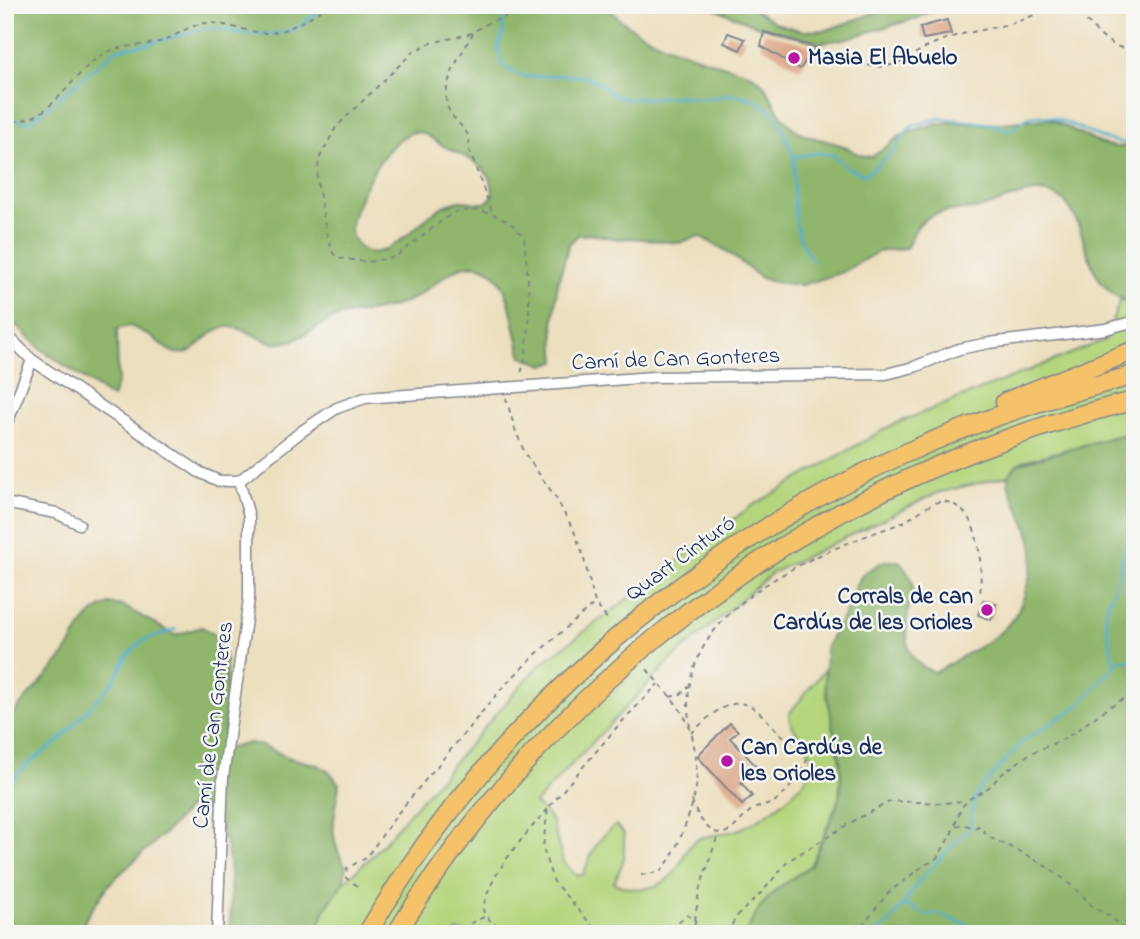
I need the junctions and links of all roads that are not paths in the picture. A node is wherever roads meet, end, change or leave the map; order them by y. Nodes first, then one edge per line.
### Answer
1 (1135, 321) edge
2 (5, 333) edge
3 (1135, 350) edge
4 (32, 360) junction
5 (1135, 375) edge
6 (1135, 401) edge
7 (1135, 412) edge
8 (5, 428) edge
9 (938, 439) junction
10 (948, 461) junction
11 (239, 481) junction
12 (5, 503) edge
13 (79, 524) dead end
14 (217, 934) edge
15 (367, 934) edge
16 (396, 934) edge

1 - 11 street, Camí de Can Gonteres
2 - 4 street
3 - 9 highway
4 - 8 street
4 - 11 street
5 - 9 highway, Quart Cinturó
6 - 10 highway, Quart Cinturó
7 - 10 highway
9 - 15 highway, Quart Cinturó
10 - 16 highway, Quart Cinturó
11 - 14 street, Camí de Can Gonteres
12 - 13 street

